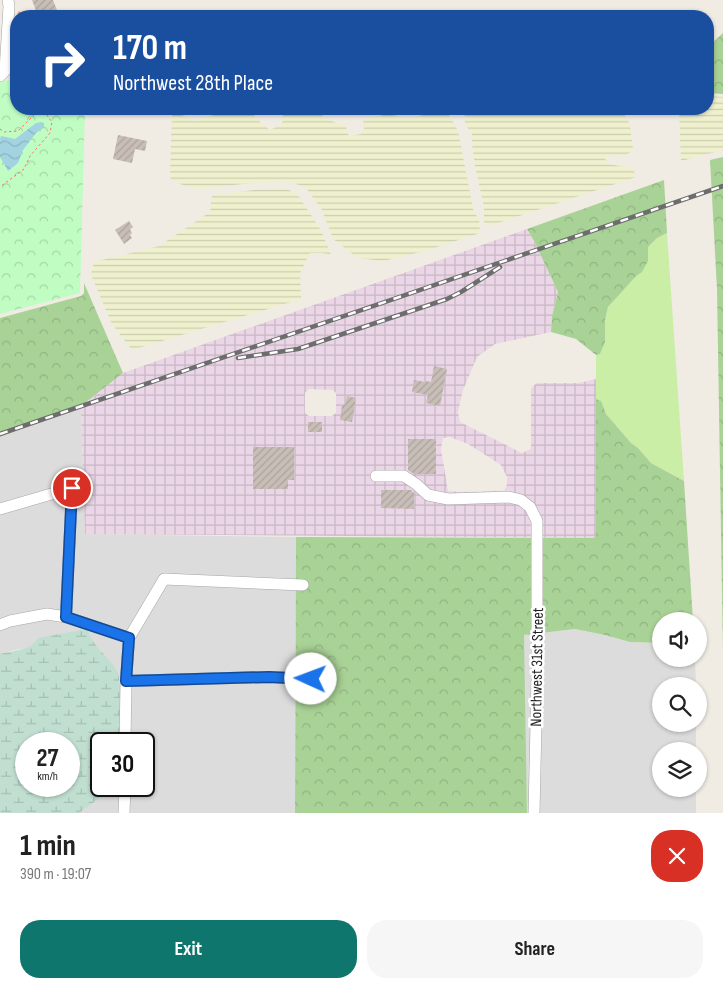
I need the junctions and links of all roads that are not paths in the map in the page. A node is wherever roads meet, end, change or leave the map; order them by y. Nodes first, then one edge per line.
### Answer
1 (8, 6) edge
2 (0, 76) edge
3 (376, 476) dead end
4 (0, 509) edge
5 (303, 585) dead end
6 (66, 617) junction
7 (0, 625) edge
8 (129, 638) junction
9 (311, 679) dead end
10 (126, 681) junction
11 (125, 732) edge
12 (125, 797) edge
13 (124, 813) edge
14 (534, 813) edge

1 - 2 street
3 - 14 street, Northwest 31st Street
4 - 6 street
5 - 8 street
6 - 7 street
6 - 8 street
8 - 10 street
9 - 10 street
10 - 11 street
12 - 13 street

